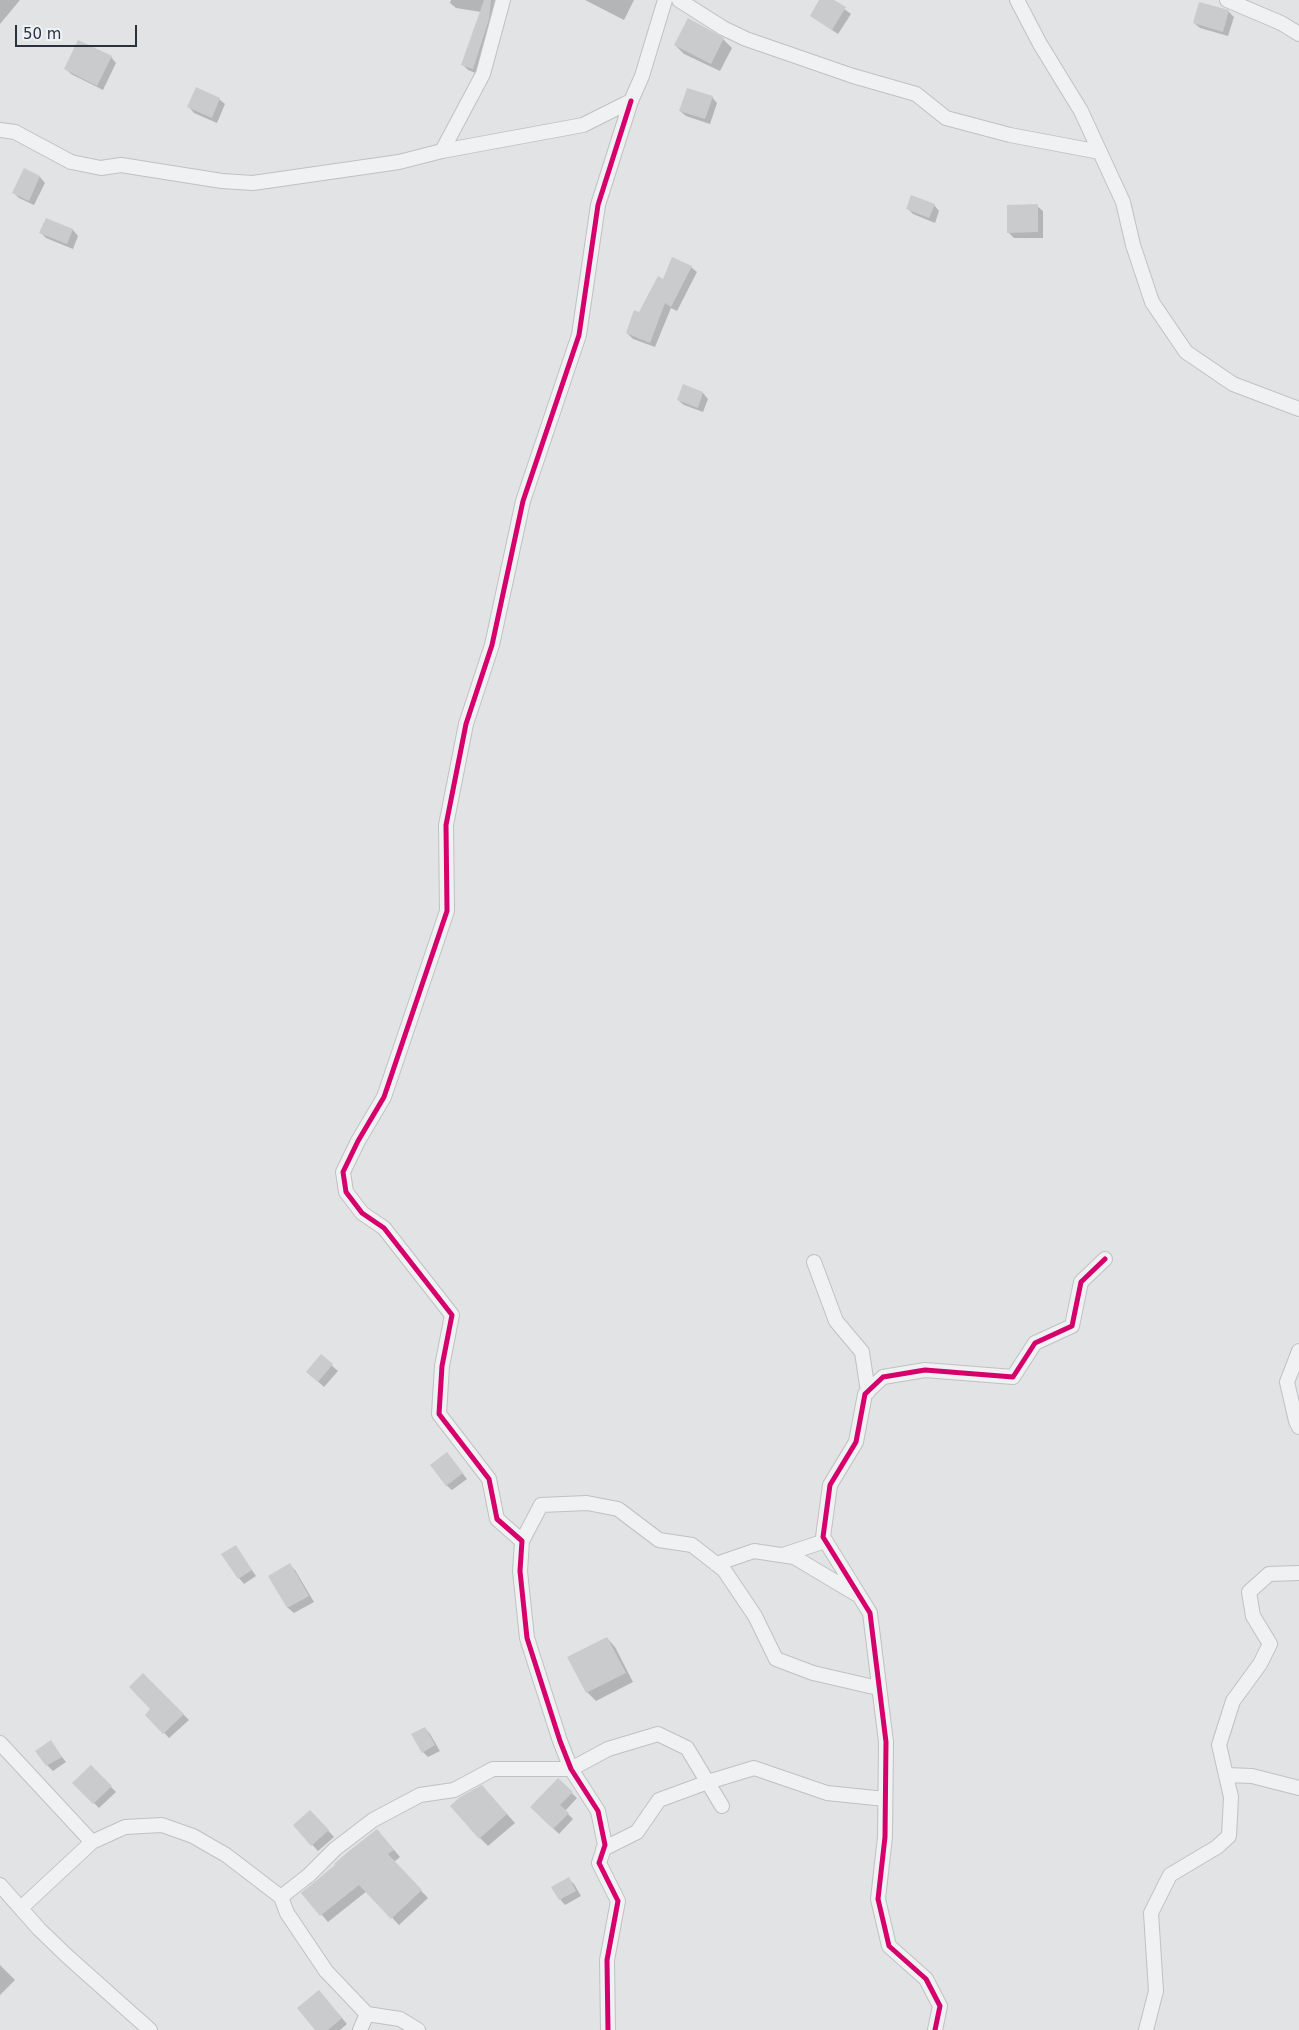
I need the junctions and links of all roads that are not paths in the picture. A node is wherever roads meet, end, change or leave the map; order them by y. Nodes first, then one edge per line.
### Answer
1 (503, 0) edge
2 (665, 0) edge
3 (679, 0) edge
4 (1017, 0) edge
5 (1227, 0) edge
6 (1299, 34) edge
7 (631, 101) junction
8 (0, 130) edge
9 (442, 151) junction
10 (1100, 152) junction
11 (1299, 409) edge
12 (1105, 1258) dead end
13 (814, 1262) dead end
14 (1299, 1351) edge
15 (868, 1392) junction
16 (1299, 1427) edge
17 (522, 1541) junction
18 (826, 1541) junction
19 (783, 1555) junction
20 (716, 1564) junction
21 (1299, 1573) edge
22 (859, 1596) junction
23 (878, 1688) junction
24 (0, 1743) edge
25 (571, 1769) junction
26 (1226, 1775) junction
27 (708, 1782) junction
28 (1299, 1788) edge
29 (885, 1799) junction
30 (722, 1806) dead end
31 (92, 1842) junction
32 (603, 1849) junction
33 (0, 1885) edge
34 (281, 1897) junction
35 (21, 1908) junction
36 (367, 2014) junction
37 (150, 2030) edge
38 (360, 2030) edge
39 (418, 2030) edge
40 (608, 2030) edge
41 (935, 2030) edge
42 (1146, 2030) edge

1 - 9 street
2 - 7 street
3 - 10 street
4 - 10 street
5 - 6 street
7 - 9 street
7 - 17 street
8 - 9 street
10 - 11 street
12 - 15 street
13 - 15 street
14 - 16 street
15 - 18 street
17 - 20 street
17 - 25 street
18 - 19 street
18 - 22 street
19 - 20 street
19 - 22 street
20 - 23 street
21 - 26 street
22 - 23 street
23 - 29 street
24 - 31 street
25 - 27 street
25 - 32 street
25 - 34 street
26 - 28 street
26 - 42 street
27 - 29 street
27 - 30 street
27 - 32 street
29 - 41 street
31 - 34 street
31 - 35 street
32 - 40 street
33 - 35 street
34 - 36 street
35 - 37 street
36 - 38 street
36 - 39 street

